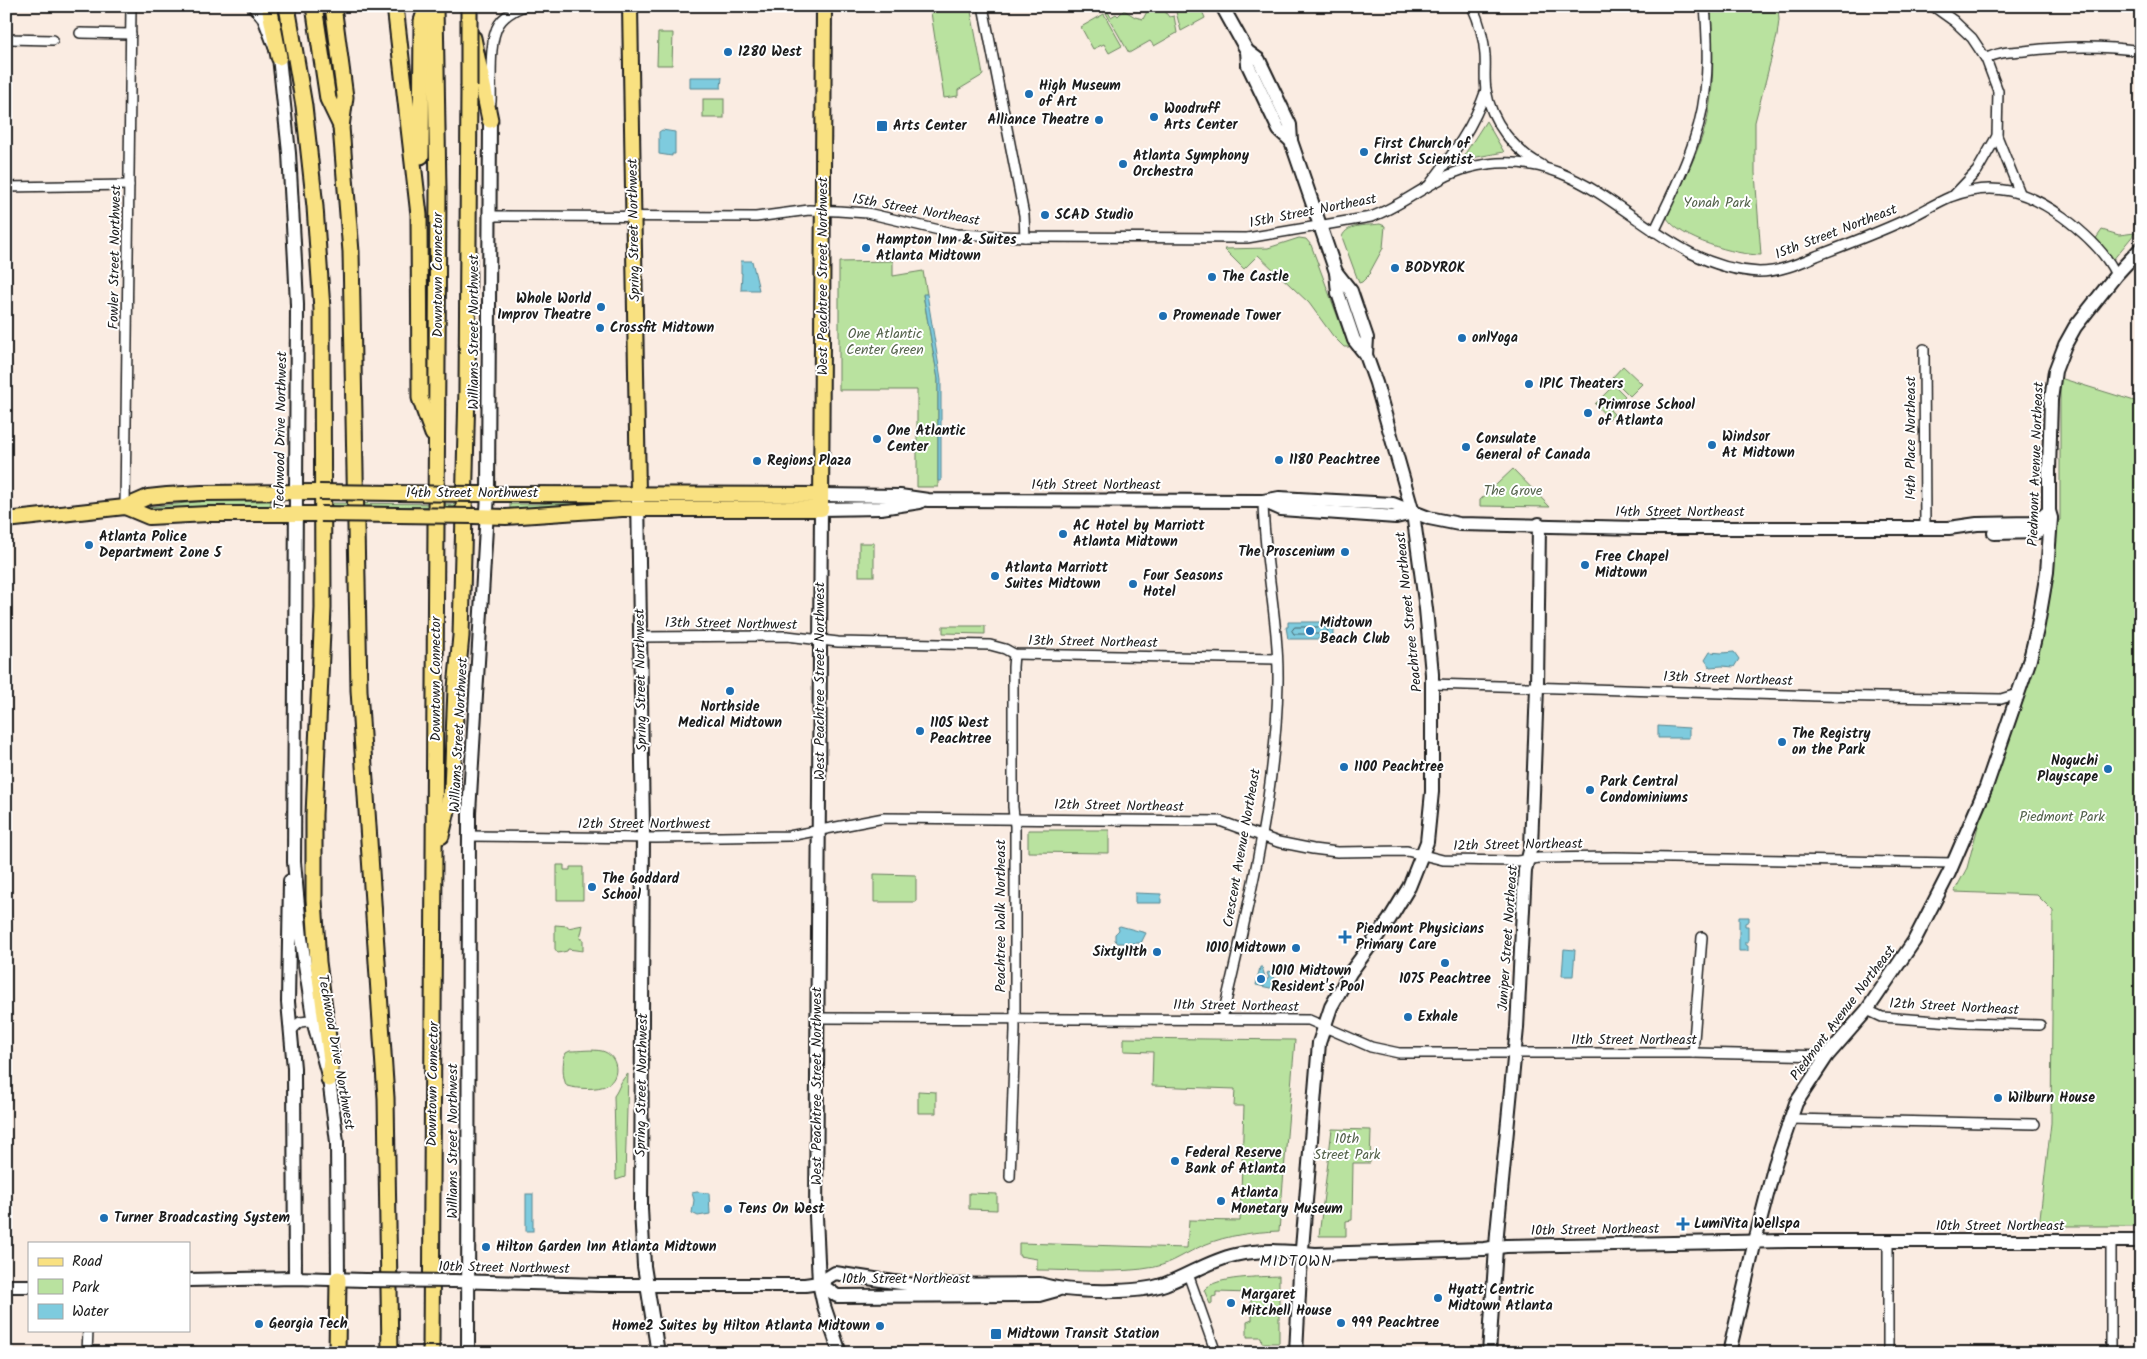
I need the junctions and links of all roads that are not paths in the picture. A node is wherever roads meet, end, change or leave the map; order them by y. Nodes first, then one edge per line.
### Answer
1 (131, 6) edge
2 (254, 6) edge
3 (269, 6) edge
4 (276, 6) edge
5 (287, 6) edge
6 (314, 6) edge
7 (333, 6) edge
8 (395, 6) edge
9 (427, 6) edge
10 (435, 6) edge
11 (468, 6) edge
12 (524, 6) edge
13 (630, 6) edge
14 (824, 6) edge
15 (983, 6) edge
16 (1222, 6) edge
17 (1472, 6) edge
18 (1705, 6) edge
19 (1933, 6) edge
20 (80, 33) dead end
21 (131, 34) junction
22 (6, 39) edge
23 (53, 40) dead end
24 (2141, 51) edge
25 (279, 57) junction
26 (1986, 59) junction
27 (1486, 90) junction
28 (490, 120) junction
29 (341, 127) junction
30 (1997, 136) junction
31 (1555, 170) junction
32 (130, 185) junction
33 (1429, 186) junction
34 (6, 187) edge
35 (2020, 193) junction
36 (1949, 198) junction
37 (824, 210) junction
38 (419, 215) junction
39 (490, 216) junction
40 (634, 216) junction
41 (1320, 225) junction
42 (1654, 232) junction
43 (1025, 237) junction
44 (2141, 248) edge
45 (2116, 275) junction
46 (1924, 349) dead end
47 (437, 444) junction
48 (296, 492) junction
49 (488, 494) junction
50 (638, 494) junction
51 (821, 495) junction
52 (928, 500) junction
53 (1264, 501) junction
54 (125, 508) junction
55 (638, 509) junction
56 (821, 509) junction
57 (1413, 512) junction
58 (295, 514) junction
59 (480, 516) junction
60 (2049, 517) junction
61 (6, 520) edge
62 (1539, 524) junction
63 (2022, 524) junction
64 (1924, 528) junction
65 (1949, 528) junction
66 (2038, 532) junction
67 (2048, 558) junction
68 (640, 637) junction
69 (820, 640) junction
70 (1014, 654) junction
71 (1277, 659) junction
72 (1432, 684) junction
73 (1537, 687) junction
74 (2020, 689) junction
75 (1014, 819) junction
76 (819, 831) junction
77 (1261, 835) junction
78 (469, 836) junction
79 (643, 838) junction
80 (1422, 855) junction
81 (1528, 859) junction
82 (294, 862) junction
83 (435, 862) junction
84 (1954, 863) junction
85 (1702, 937) dead end
86 (1868, 1010) junction
87 (818, 1018) junction
88 (1014, 1018) junction
89 (1222, 1019) junction
90 (314, 1024) junction
91 (2040, 1025) dead end
92 (1324, 1026) junction
93 (291, 1031) junction
94 (1515, 1053) junction
95 (1693, 1054) junction
96 (1827, 1056) junction
97 (328, 1080) junction
98 (1789, 1119) junction
99 (2035, 1124) dead end
100 (1010, 1177) dead end
101 (1755, 1241) junction
102 (1888, 1241) junction
103 (2111, 1241) junction
104 (2141, 1241) edge
105 (1496, 1247) junction
106 (1302, 1253) junction
107 (1188, 1274) junction
108 (295, 1278) junction
109 (338, 1279) junction
110 (190, 1280) edge
111 (468, 1282) junction
112 (819, 1283) junction
113 (648, 1285) junction
114 (6, 1286) edge
115 (28, 1286) edge
116 (1057, 1290) junction
117 (88, 1332) edge
118 (88, 1353) edge
119 (337, 1353) edge
120 (390, 1353) edge
121 (430, 1353) edge
122 (468, 1353) edge
123 (658, 1353) edge
124 (840, 1353) edge
125 (1216, 1353) edge
126 (1296, 1353) edge
127 (1489, 1353) edge
128 (1729, 1353) edge
129 (1888, 1353) edge
130 (2111, 1353) edge

1 - 21 street, Fowler Street Northwest
2 - 25 main road, Techwood Drive Northwest
3 - 25 highway
4 - 25 highway
5 - 97 highway
6 - 29 highway
7 - 29 highway
8 - 38 highway
9 - 38 highway
10 - 47 highway, Downtown Connector
11 - 28 highway
11 - 83 highway, bridge
12 - 28 street
13 - 40 main road, Spring Street Northwest
14 - 37 main road, West Peachtree Street Northwest
15 - 43 street
16 - 41 main road, Peachtree Street Northeast
17 - 27 street
18 - 42 street
19 - 26 street
20 - 21 street
21 - 32 street, Fowler Street Northwest
22 - 23 street
24 - 26 street
25 - 48 main road, Techwood Drive Northwest
26 - 30 street
27 - 31 street
27 - 33 street
28 - 39 main road, Williams Street Northwest
29 - 120 highway
30 - 35 street
30 - 36 street
31 - 33 street, 15th Street Northeast
31 - 42 street, 15th Street Northeast
32 - 34 street
32 - 54 street, Fowler Street Northwest
33 - 41 street, 15th Street Northeast
35 - 36 street, 15th Street Northeast
35 - 45 street, 15th Street Northeast
36 - 42 street, 15th Street Northeast
37 - 40 street, 15th Street Northeast
37 - 43 street, 15th Street Northeast
37 - 51 main road, West Peachtree Street Northwest
38 - 47 highway
39 - 40 street, 15th Street Northeast
39 - 49 main road, Williams Street Northwest
40 - 50 main road, Spring Street Northwest
41 - 43 street, 15th Street Northeast
41 - 57 main road, Peachtree Street Northeast
44 - 45 main road, Piedmont Avenue Northeast
45 - 60 main road, Piedmont Avenue Northeast
46 - 64 street, 14th Place Northeast
47 - 83 highway, Downtown Connector
48 - 49 main road, 14th Street Northwest, bridge
48 - 54 main road, 14th Street Northwest
48 - 58 main road, Techwood Drive Northwest
49 - 50 main road, 14th Street Northwest
49 - 59 main road, Williams Street Northwest
50 - 51 main road, 14th Street Northwest
50 - 55 main road, Spring Street Northwest
51 - 52 main road, 14th Street Northeast
51 - 56 main road, West Peachtree Street Northwest
52 - 53 main road, 14th Street Northeast
52 - 56 main road, 14th Street Northeast
53 - 57 main road, 14th Street Northeast
53 - 71 street, Crescent Avenue Northeast
54 - 58 main road, 14th Street Northwest
54 - 61 main road, 14th Street Northwest
55 - 56 main road, 14th Street Northwest
55 - 59 main road, 14th Street Northwest
55 - 68 main road, Spring Street Northwest
56 - 69 main road, West Peachtree Street Northwest
57 - 62 main road, 14th Street Northeast
57 - 72 main road, Peachtree Street Northeast
58 - 59 main road, 14th Street Northwest, bridge
58 - 82 main road, Techwood Drive Northwest
59 - 78 main road, Williams Street Northwest
60 - 63 main road, 14th Street Northeast
60 - 66 main road
60 - 67 main road, Piedmont Avenue Northeast
62 - 64 main road, 14th Street Northeast
62 - 73 main road, Juniper Street Northeast
63 - 65 main road, 14th Street Northeast
63 - 66 main road, Piedmont Avenue Northeast
64 - 65 main road, 14th Street Northeast
65 - 66 main road, 14th Street Northeast
66 - 67 main road, Piedmont Avenue Northeast
67 - 74 main road, Piedmont Avenue Northeast
68 - 69 street, 13th Street Northwest
68 - 79 main road, Spring Street Northwest
69 - 70 street, 13th Street Northeast
69 - 76 main road, West Peachtree Street Northwest
70 - 71 street, 13th Street Northeast
70 - 75 street, Peachtree Walk Northeast
71 - 77 street, Crescent Avenue Northeast
72 - 73 street, 13th Street Northeast
72 - 80 main road, Peachtree Street Northeast
73 - 74 street, 13th Street Northeast
73 - 81 main road, Juniper Street Northeast
74 - 84 main road, Piedmont Avenue Northeast
75 - 76 street, 12th Street Northeast
75 - 77 street, 12th Street Northeast
75 - 88 street, Peachtree Walk Northeast
76 - 79 street, 12th Street Northwest
76 - 87 main road, West Peachtree Street Northwest
77 - 80 street, 12th Street Northeast
77 - 89 street, Crescent Avenue Northeast
78 - 79 street, 12th Street Northwest
78 - 111 main road, Williams Street Northwest
79 - 113 main road, Spring Street Northwest
80 - 81 street, 12th Street Northeast
80 - 92 main road, Peachtree Street Northeast
81 - 84 street, 12th Street Northeast
81 - 94 main road, Juniper Street Northeast
82 - 90 main road, Techwood Drive Northwest
82 - 93 main road, Techwood Drive Northwest
83 - 121 highway, Downtown Connector
84 - 86 main road, Piedmont Avenue Northeast
85 - 95 street
86 - 91 street, 12th Street Northeast
86 - 96 main road, Piedmont Avenue Northeast
87 - 88 street, 11th Street Northeast
87 - 112 main road, West Peachtree Street Northwest
88 - 89 street, 11th Street Northeast
88 - 100 street, Peachtree Walk Northeast
89 - 92 street, 11th Street Northeast
90 - 93 street
90 - 97 main road, Techwood Drive Northwest
92 - 94 street, 11th Street Northeast
92 - 106 main road, Peachtree Street Northeast
93 - 108 main road, Techwood Drive Northwest
94 - 95 street, 11th Street Northeast
94 - 105 main road, Juniper Street Northeast
95 - 96 street, 11th Street Northeast
96 - 98 main road, Piedmont Avenue Northeast
97 - 109 main road, Techwood Drive Northwest
98 - 99 street
98 - 101 main road, Piedmont Avenue Northeast
101 - 102 main road, 10th Street Northeast
101 - 105 main road, 10th Street Northeast
101 - 128 main road, Piedmont Avenue Northeast
102 - 103 main road, 10th Street Northeast
102 - 129 street
103 - 104 main road, 10th Street Northeast
103 - 130 street
105 - 106 main road, 10th Street Northeast
105 - 127 main road, Juniper Street Northeast
106 - 107 main road, 10th Street Northeast
106 - 126 main road, Peachtree Street Northeast
107 - 116 main road, 10th Street Northeast
107 - 125 street
108 - 109 main road, 10th Street Northwest
108 - 110 main road, 10th Street Northwest
109 - 111 main road, 10th Street Northwest, bridge
109 - 119 highway
111 - 113 main road, 10th Street Northwest
111 - 122 main road, Williams Street Northwest
112 - 113 main road, 10th Street Northwest
112 - 116 main road, 10th Street Northeast
112 - 116 main road, 10th Street Northeast
112 - 124 main road, West Peachtree Street Northwest
113 - 123 main road, Spring Street Northwest
114 - 115 main road
117 - 118 street

